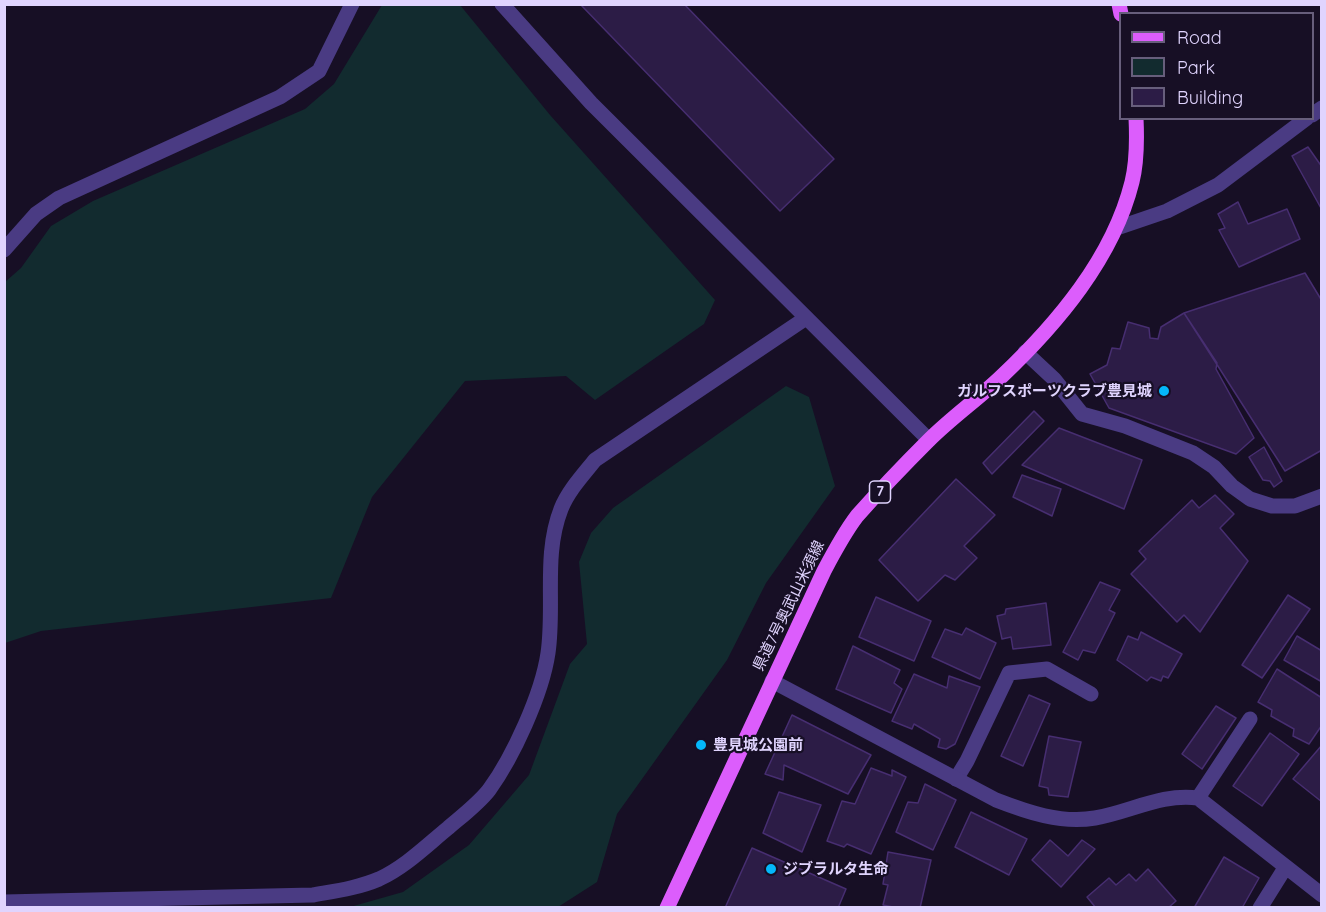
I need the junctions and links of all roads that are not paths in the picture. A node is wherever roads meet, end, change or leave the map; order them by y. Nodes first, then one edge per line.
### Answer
1 (352, 4) edge
2 (502, 4) edge
3 (1136, 120) edge
4 (1304, 120) edge
5 (1117, 228) junction
6 (4, 250) edge
7 (806, 318) junction
8 (1025, 352) junction
9 (929, 440) junction
10 (1322, 496) edge
11 (772, 681) junction
12 (1091, 694) dead end
13 (1251, 719) dead end
14 (956, 779) junction
15 (1198, 798) junction
16 (1285, 868) junction
17 (1322, 895) edge
18 (4, 902) edge
19 (667, 908) edge
20 (1260, 908) edge

1 - 6 street
2 - 7 street
3 - 5 main road, 県道7号奥武山米須線 / 7
4 - 5 street
5 - 8 main road, 県道7号奥武山米須線 / 7
7 - 9 street
7 - 18 street
8 - 9 main road, 県道7号奥武山米須線 / 7
8 - 10 street
9 - 11 main road, 県道7号奥武山米須線 / 7
11 - 14 street
11 - 19 main road, 県道7号奥武山米須線 / 7
12 - 14 street
13 - 15 street
14 - 15 street
15 - 16 street
16 - 17 street
16 - 20 street

